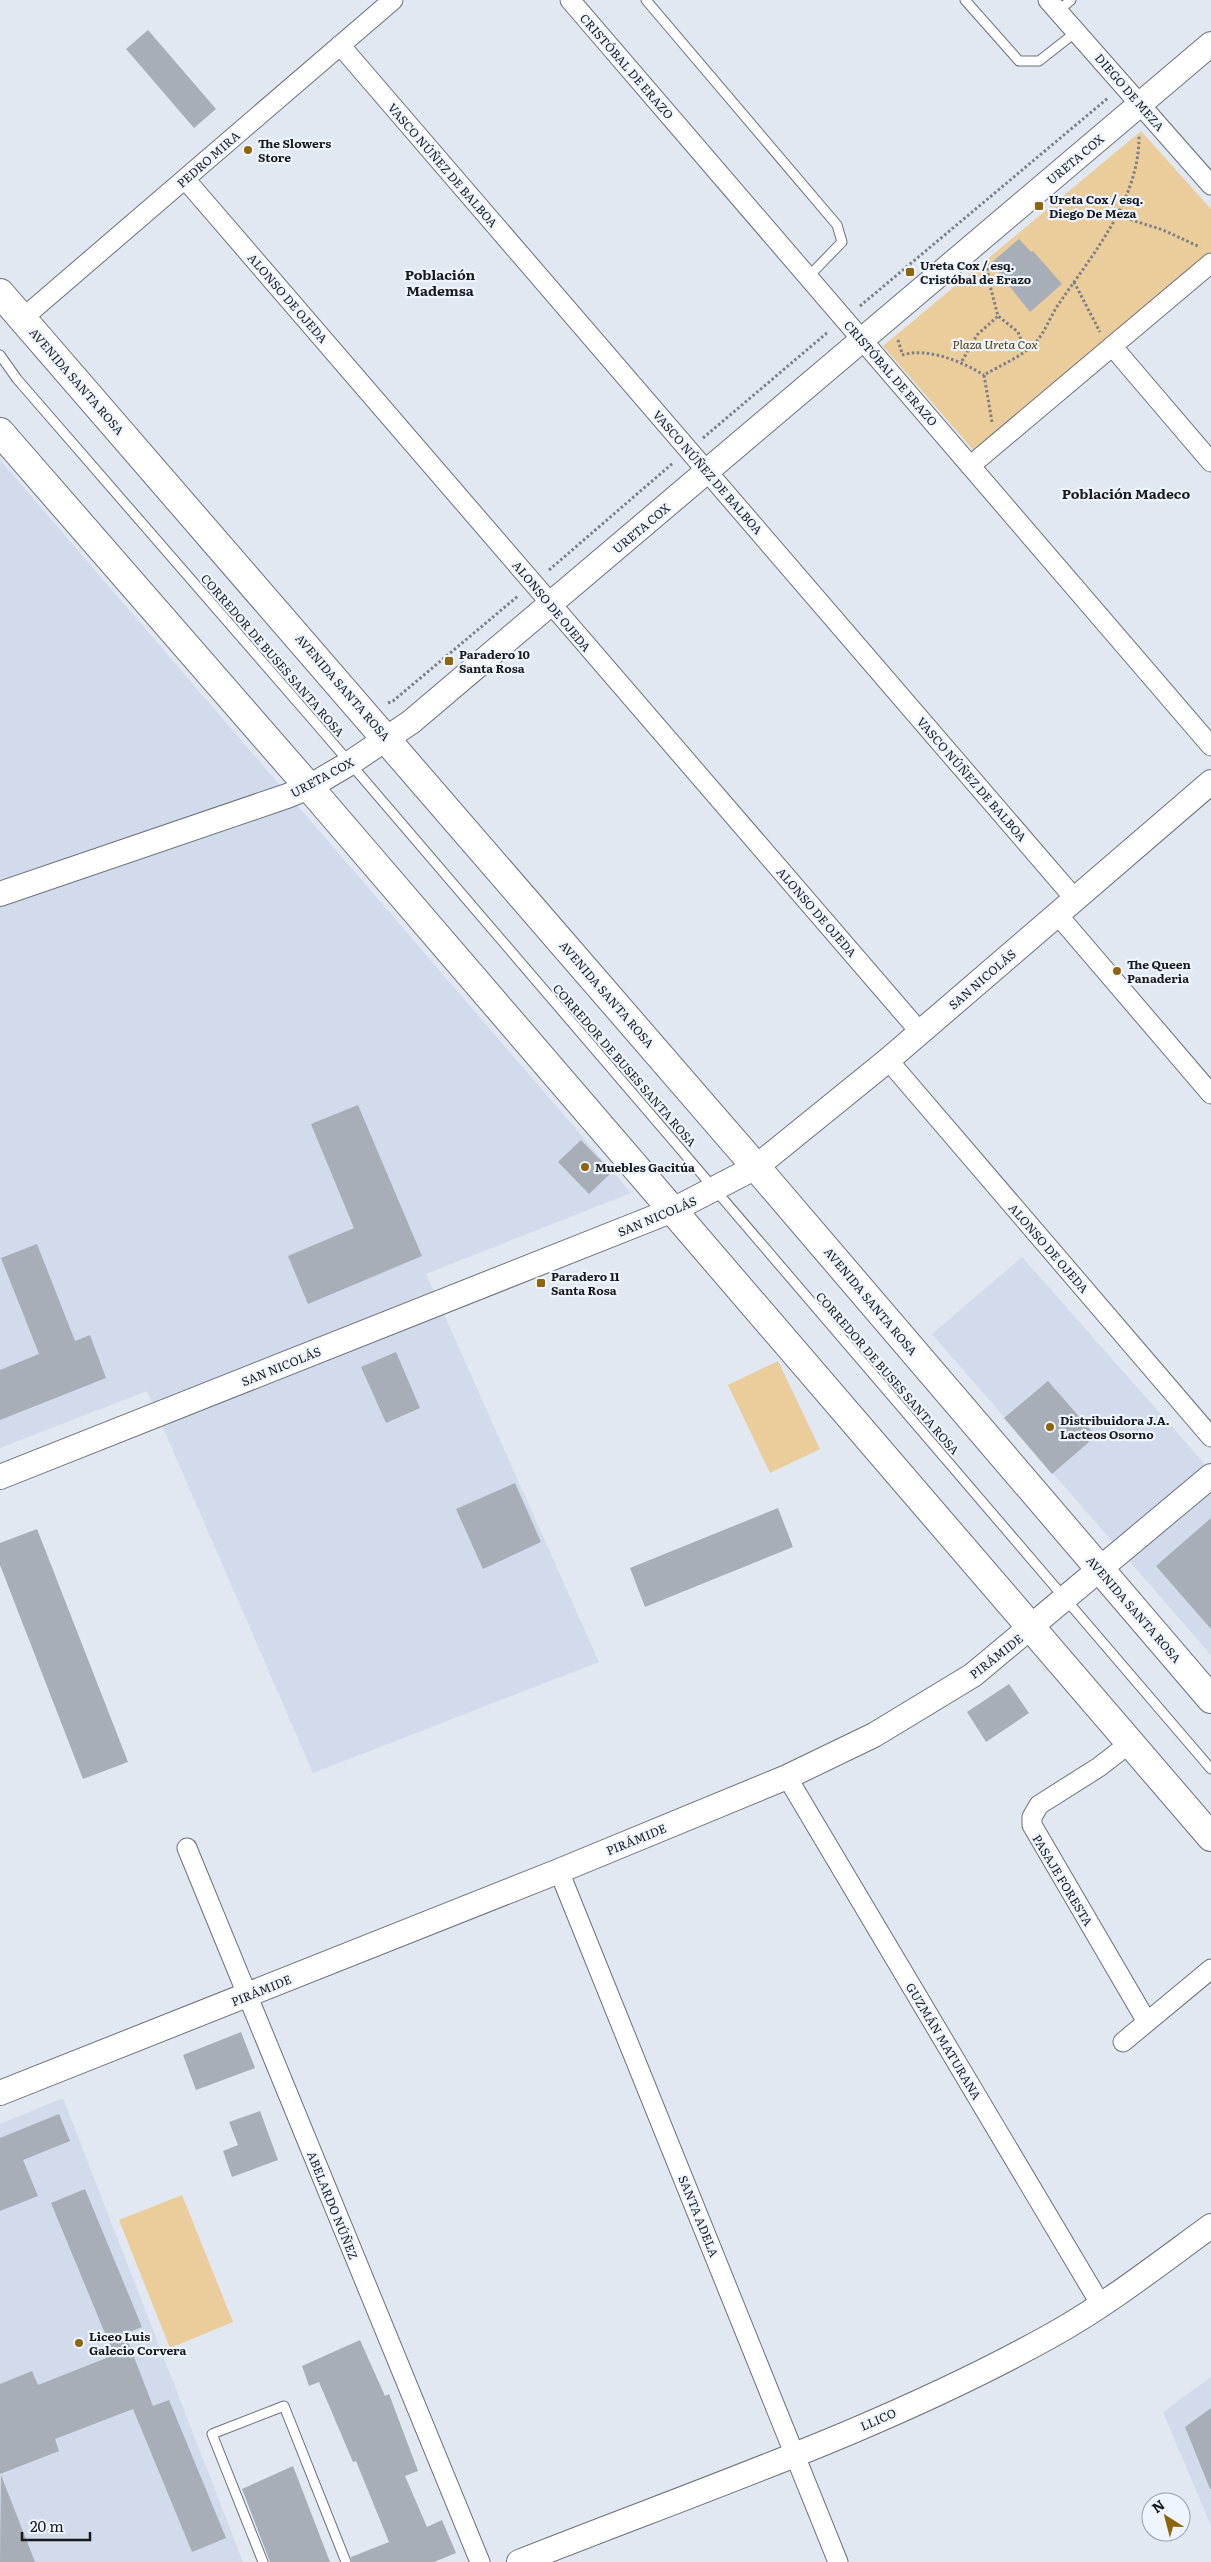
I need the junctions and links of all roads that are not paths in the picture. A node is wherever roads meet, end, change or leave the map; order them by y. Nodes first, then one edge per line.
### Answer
1 (393, 0) edge
2 (570, 0) edge
3 (646, 0) edge
4 (964, 0) edge
5 (1059, 4) edge
6 (1076, 31) junction
7 (1211, 44) edge
8 (340, 45) junction
9 (1141, 104) junction
10 (185, 179) junction
11 (1211, 185) edge
12 (1209, 257) edge
13 (808, 277) junction
14 (0, 293) edge
15 (23, 318) junction
16 (862, 340) junction
17 (1112, 346) junction
18 (0, 355) edge
19 (0, 365) edge
20 (17, 380) junction
21 (0, 432) edge
22 (1211, 462) edge
23 (970, 466) junction
24 (707, 472) junction
25 (552, 604) junction
26 (388, 739) junction
27 (1211, 746) edge
28 (350, 763) junction
29 (1211, 782) edge
30 (309, 787) junction
31 (0, 894) edge
32 (1066, 907) junction
33 (920, 1032) junction
34 (888, 1060) junction
35 (1211, 1094) edge
36 (756, 1167) junction
37 (715, 1190) junction
38 (673, 1210) junction
39 (1211, 1437) edge
40 (1211, 1476) edge
41 (0, 1477) edge
42 (1101, 1570) junction
43 (1066, 1600) junction
44 (1031, 1629) junction
45 (1211, 1699) edge
46 (1130, 1743) junction
47 (1211, 1769) edge
48 (787, 1777) junction
49 (1211, 1838) edge
50 (186, 1848) dead end
51 (559, 1871) junction
52 (1211, 1969) edge
53 (247, 1995) junction
54 (1147, 2022) junction
55 (1123, 2042) dead end
56 (0, 2093) edge
57 (1211, 2226) edge
58 (1101, 2304) junction
59 (796, 2453) junction
60 (264, 2562) edge
61 (346, 2562) edge
62 (480, 2562) edge
63 (519, 2562) edge
64 (838, 2562) edge

1 - 8 street, PEDRO MIRA
2 - 13 street, CRISTÓBAL DE ERAZO
3 - 13 lane
4 - 6 lane
5 - 6 street, DIEGO DE MEZA
6 - 9 street, DIEGO DE MEZA
7 - 9 street, URETA COX
8 - 10 street, PEDRO MIRA
8 - 24 street, VASCO NÚÑEZ DE BALBOA
9 - 11 street, DIEGO DE MEZA
9 - 16 street, URETA COX
10 - 15 street, PEDRO MIRA
10 - 25 street, ALONSO DE OJEDA
12 - 17 street
13 - 16 street, CRISTÓBAL DE ERAZO
14 - 15 main road, AVENIDA SANTA ROSA
15 - 26 main road, AVENIDA SANTA ROSA
16 - 23 street, CRISTÓBAL DE ERAZO
16 - 24 street, URETA COX
17 - 22 street
17 - 23 street
18 - 20 lane, CORREDOR DE BUSES SANTA ROSA
19 - 20 lane, CORREDOR DE BUSES SANTA ROSA
20 - 28 lane, CORREDOR DE BUSES SANTA ROSA
21 - 30 main road
23 - 27 street, CRISTÓBAL DE ERAZO
24 - 25 street, URETA COX
24 - 32 street, VASCO NÚÑEZ DE BALBOA
25 - 26 street, URETA COX
25 - 33 street, ALONSO DE OJEDA
26 - 28 street, URETA COX
26 - 36 main road, AVENIDA SANTA ROSA
28 - 30 street, URETA COX
28 - 37 lane, CORREDOR DE BUSES SANTA ROSA
29 - 32 street, SAN NICOLÁS
30 - 31 street, URETA COX
30 - 38 main road
32 - 33 street, SAN NICOLÁS
32 - 35 street, VASCO NÚÑEZ DE BALBOA
33 - 34 street, SAN NICOLÁS
34 - 36 street, SAN NICOLÁS
34 - 39 street, ALONSO DE OJEDA
36 - 37 street, SAN NICOLÁS
36 - 42 main road, AVENIDA SANTA ROSA
37 - 38 street, SAN NICOLÁS
37 - 43 lane, CORREDOR DE BUSES SANTA ROSA
38 - 41 street, SAN NICOLÁS
38 - 44 main road
40 - 42 street, PIRÁMIDE
42 - 43 street, PIRÁMIDE
42 - 45 main road, AVENIDA SANTA ROSA
43 - 44 street, PIRÁMIDE
43 - 47 lane, CORREDOR DE BUSES SANTA ROSA
44 - 46 main road
44 - 48 street, PIRÁMIDE
46 - 49 main road
46 - 54 street, PASAJE FORESTA
48 - 51 street, PIRÁMIDE
48 - 58 street, GUZMÁN MATURANA
50 - 53 street, ABELARDO NÚÑEZ
51 - 53 street, PIRÁMIDE
51 - 59 street, SANTA ADELA
52 - 54 street
53 - 56 street, PIRÁMIDE
53 - 62 street, ABELARDO NÚÑEZ
54 - 55 street
57 - 58 street, LLICO
58 - 59 street, LLICO
59 - 63 street, LLICO
59 - 64 street, SANTA ADELA
60 - 61 lane

